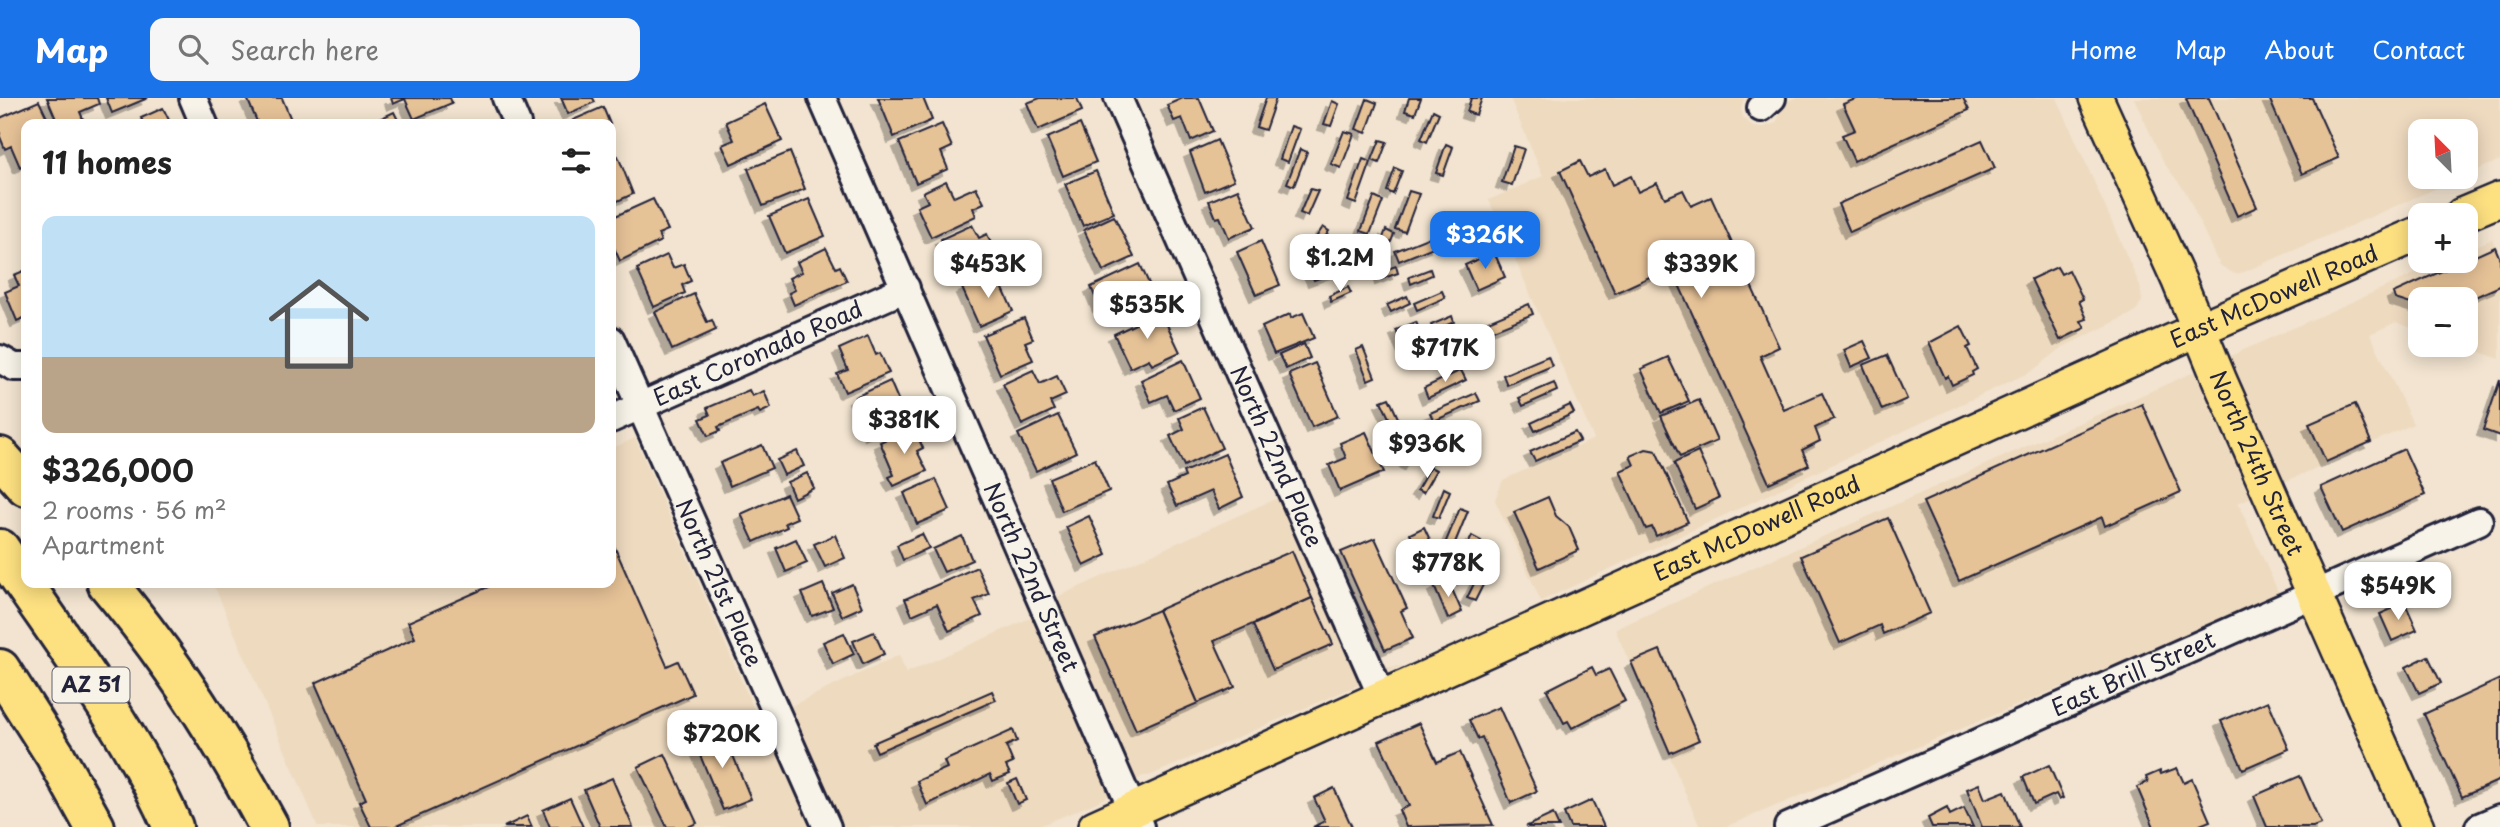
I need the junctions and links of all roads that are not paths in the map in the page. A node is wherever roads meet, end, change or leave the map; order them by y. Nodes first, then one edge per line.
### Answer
1 (193, 98) edge
2 (506, 98) edge
3 (822, 98) edge
4 (1118, 98) edge
5 (2096, 98) edge
6 (202, 119) edge
7 (515, 119) edge
8 (2500, 199) edge
9 (2478, 208) edge
10 (2408, 238) edge
11 (906, 288) junction
12 (2199, 329) junction
13 (616, 352) edge
14 (639, 406) junction
15 (616, 417) edge
16 (0, 457) edge
17 (21, 480) edge
18 (2479, 521) dead end
19 (0, 549) edge
20 (21, 581) edge
21 (26, 588) edge
22 (111, 588) edge
23 (2314, 594) junction
24 (0, 669) edge
25 (1383, 699) junction
26 (2500, 817) edge
27 (1137, 819) edge
28 (95, 827) edge
29 (173, 827) edge
30 (269, 827) edge
31 (827, 827) edge
32 (1096, 827) edge
33 (1788, 827) edge
34 (2417, 827) edge
35 (2479, 827) edge

1 - 6 street
2 - 7 street
3 - 11 street, North 22nd Street
4 - 25 street, North 22nd Place
5 - 12 main road, North 24th Street
8 - 9 main road
10 - 12 main road, East McDowell Road
11 - 14 street, East Coronado Road
11 - 27 street, North 22nd Street
12 - 23 main road, North 24th Street
12 - 25 main road, East McDowell Road
13 - 14 street, North 21st Place
14 - 15 street, East Coronado Road
14 - 31 street, North 21st Place
16 - 17 highway
18 - 23 street, East Brill Street
19 - 20 highway, AZ 51
21 - 29 highway, AZ 51
22 - 30 highway
23 - 33 street, East Brill Street
23 - 34 main road, North 24th Street
24 - 28 highway, AZ 51
25 - 27 main road, East McDowell Road
26 - 35 street
27 - 32 main road, East McDowell Road

